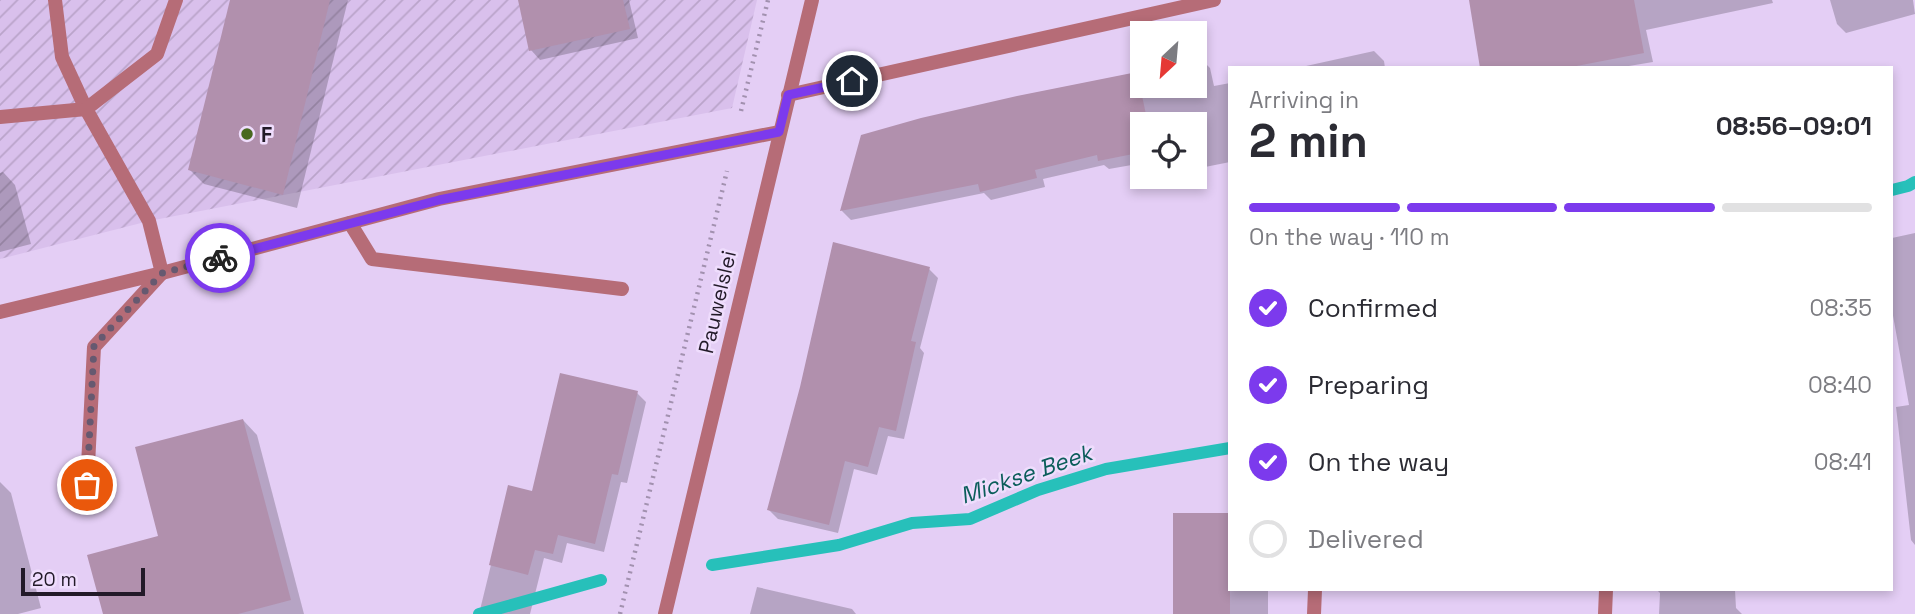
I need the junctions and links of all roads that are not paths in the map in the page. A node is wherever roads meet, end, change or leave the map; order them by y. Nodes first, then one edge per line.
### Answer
1 (55, 0) edge
2 (176, 0) edge
3 (812, 0) edge
4 (1214, 0) edge
5 (788, 95) junction
6 (86, 109) junction
7 (0, 117) edge
8 (779, 132) junction
9 (349, 223) junction
10 (162, 273) junction
11 (622, 289) dead end
12 (0, 312) edge
13 (87, 485) dead end
14 (1315, 591) edge
15 (1606, 591) edge
16 (664, 614) edge
17 (1314, 614) edge
18 (1605, 614) edge

1 - 6 street
2 - 6 street
3 - 5 street, Pauwelslei
4 - 5 street
5 - 8 street, Pauwelslei
6 - 7 street
6 - 10 street
8 - 9 street
8 - 16 street, Pauwelslei
9 - 10 street
9 - 11 street
10 - 12 street
10 - 13 street
14 - 17 street
15 - 18 street

